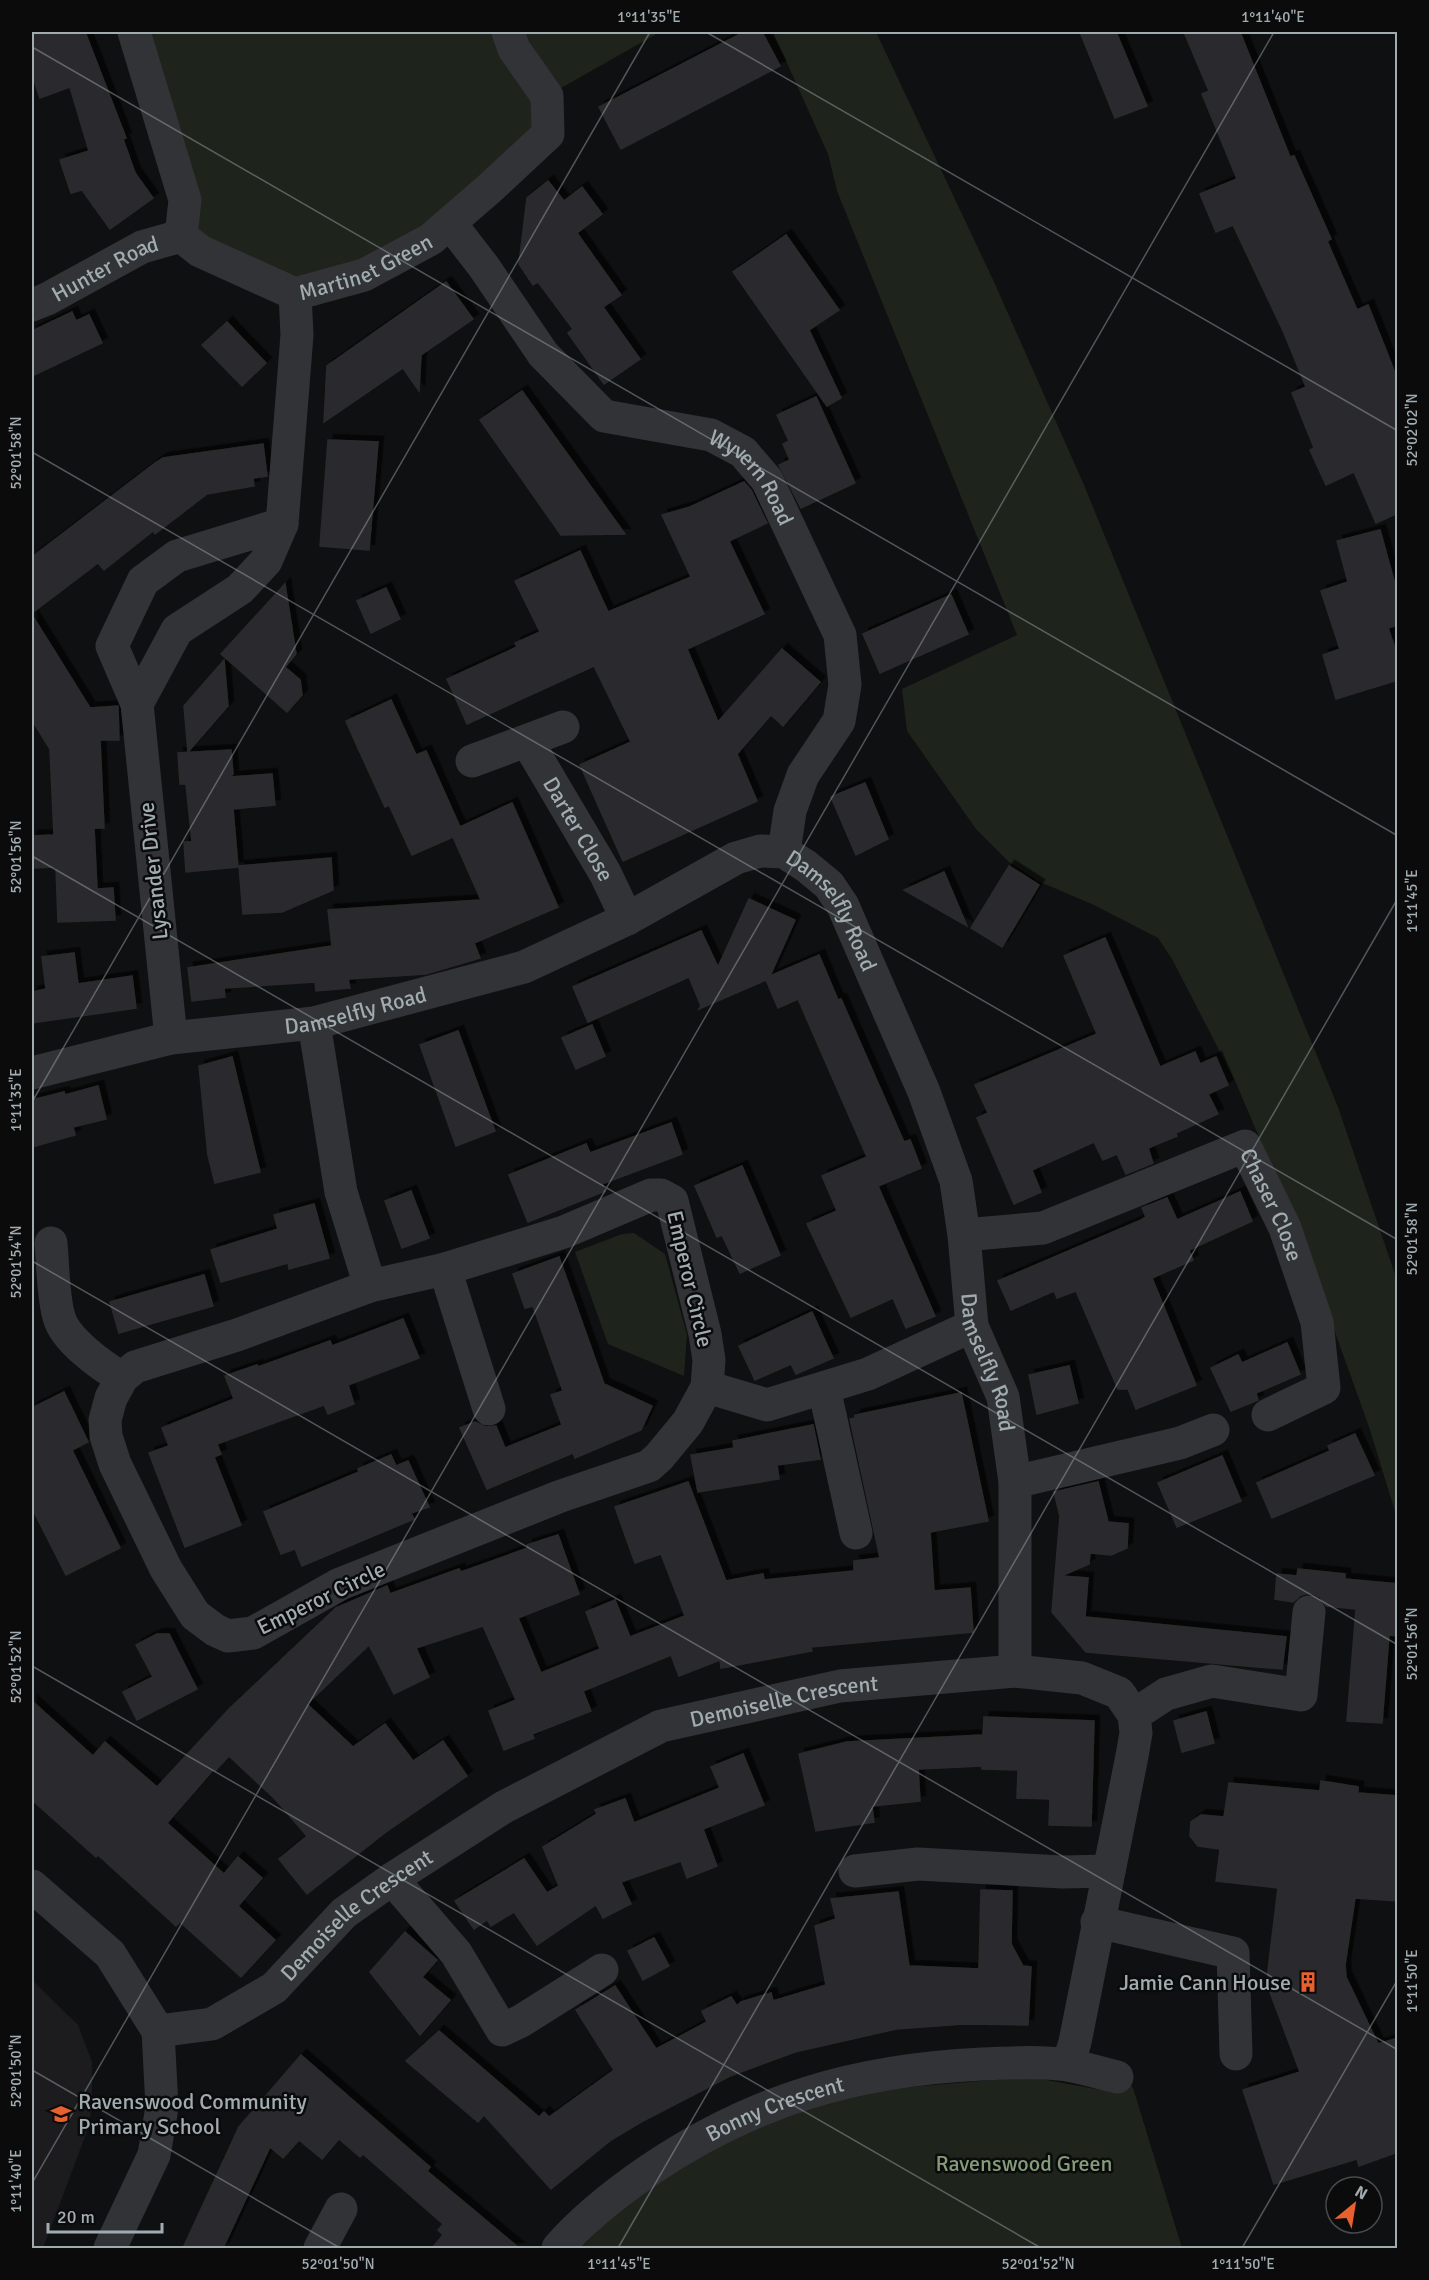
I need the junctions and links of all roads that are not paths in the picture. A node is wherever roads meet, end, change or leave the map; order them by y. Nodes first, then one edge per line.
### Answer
1 (134, 32) edge
2 (508, 32) edge
3 (450, 223) junction
4 (181, 236) junction
5 (295, 294) junction
6 (32, 305) edge
7 (282, 524) junction
8 (137, 704) junction
9 (563, 727) dead end
10 (527, 741) junction
11 (472, 761) dead end
12 (784, 852) junction
13 (627, 919) junction
14 (314, 1023) junction
15 (171, 1038) junction
16 (32, 1073) edge
17 (964, 1235) junction
18 (51, 1243) dead end
19 (445, 1269) junction
20 (370, 1286) junction
21 (972, 1326) junction
22 (122, 1378) junction
23 (707, 1387) junction
24 (824, 1388) junction
25 (489, 1409) dead end
26 (1268, 1415) dead end
27 (1213, 1430) dead end
28 (1015, 1482) junction
29 (856, 1533) dead end
30 (1309, 1612) dead end
31 (1015, 1671) junction
32 (1134, 1715) junction
33 (855, 1871) dead end
34 (1109, 1871) junction
35 (392, 1879) junction
36 (32, 1886) edge
37 (1097, 1922) junction
38 (602, 1970) dead end
39 (158, 2031) junction
40 (1236, 2054) dead end
41 (1068, 2065) junction
42 (1117, 2077) dead end
43 (341, 2209) dead end
44 (110, 2248) edge
45 (320, 2248) edge
46 (558, 2248) edge

1 - 4 street
2 - 3 street, Martinet Green
3 - 5 street, Martinet Green
3 - 12 street, Wyvern Road
4 - 5 street, Martinet Green
4 - 6 street, Hunter Road
5 - 7 street
7 - 8 street
7 - 8 street, Lysander Drive
8 - 15 street, Lysander Drive
9 - 10 street
10 - 11 street
10 - 13 street, Darter Close
12 - 13 street, Damselfly Road
12 - 17 street, Damselfly Road
13 - 14 street, Damselfly Road
14 - 15 street, Damselfly Road
14 - 20 street
15 - 16 street, Damselfly Road
17 - 21 street, Damselfly Road
17 - 26 street, Chaser Close
18 - 22 street
19 - 20 street, Emperor Circle
19 - 23 street, Emperor Circle
19 - 25 street
20 - 22 street, Emperor Circle
21 - 24 street
21 - 28 street, Damselfly Road
22 - 23 street, Emperor Circle
23 - 24 street
24 - 29 street
27 - 28 street
28 - 31 street, Damselfly Road
30 - 32 street
31 - 32 street, Demoiselle Crescent
31 - 35 street, Demoiselle Crescent
32 - 34 street
33 - 34 street
34 - 37 street
35 - 38 street
35 - 39 street, Demoiselle Crescent
36 - 39 street
37 - 40 street
37 - 41 street
39 - 44 street
41 - 42 street, Bonny Crescent
41 - 46 street, Bonny Crescent
43 - 45 street

